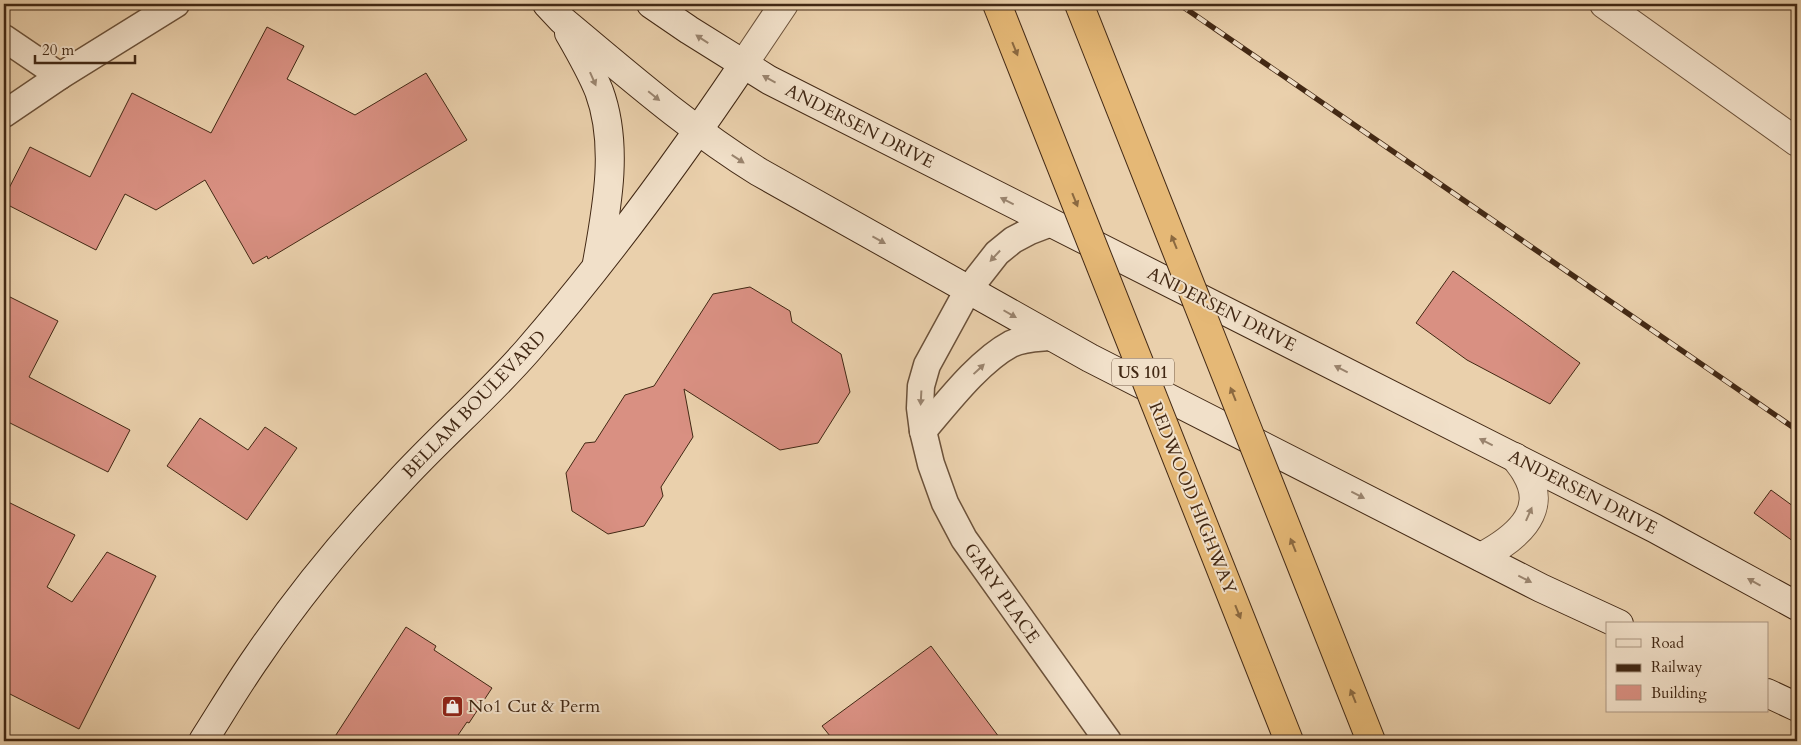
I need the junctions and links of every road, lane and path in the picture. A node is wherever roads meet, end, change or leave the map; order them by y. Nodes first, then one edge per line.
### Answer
1 (176, 4) edge
2 (652, 4) edge
3 (784, 4) edge
4 (997, 4) edge
5 (1079, 4) edge
6 (1604, 4) edge
7 (555, 12) edge
8 (4, 38) edge
9 (743, 65) junction
10 (60, 76) junction
11 (4, 114) edge
12 (698, 132) junction
13 (1797, 142) edge
14 (1051, 223) junction
15 (596, 268) junction
16 (968, 290) junction
17 (1049, 337) junction
18 (923, 431) junction
19 (1515, 457) junction
20 (1481, 557) junction
21 (1797, 606) edge
22 (1615, 622) edge
23 (1768, 693) edge
24 (1797, 707) edge
25 (203, 741) edge
26 (1108, 741) edge
27 (1289, 741) edge
28 (1370, 741) edge

1 - 10 street
9 -> 2 main road, ANDERSEN DRIVE
3 - 9 main road, BELLAM BOULEVARD
4 -> 27 highway, REDWOOD HIGHWAY / US 101, bridge
28 -> 5 highway, bridge
6 - 13 main road
7 -> 12 main road
7 -> 15 main road
8 - 10 street
9 - 12 main road, BELLAM BOULEVARD
14 -> 9 main road, ANDERSEN DRIVE
10 - 11 street
12 - 15 main road, BELLAM BOULEVARD
12 -> 16 main road
14 -> 16 street, GARY PLACE
19 -> 14 main road, ANDERSEN DRIVE
15 - 25 main road, BELLAM BOULEVARD
16 -> 17 main road
16 -> 18 street, GARY PLACE
18 -> 17 street
17 -> 20 main road
18 - 26 street, GARY PLACE
20 -> 19 main road
21 -> 19 main road, ANDERSEN DRIVE
20 -> 22 main road
23 - 24 main road

